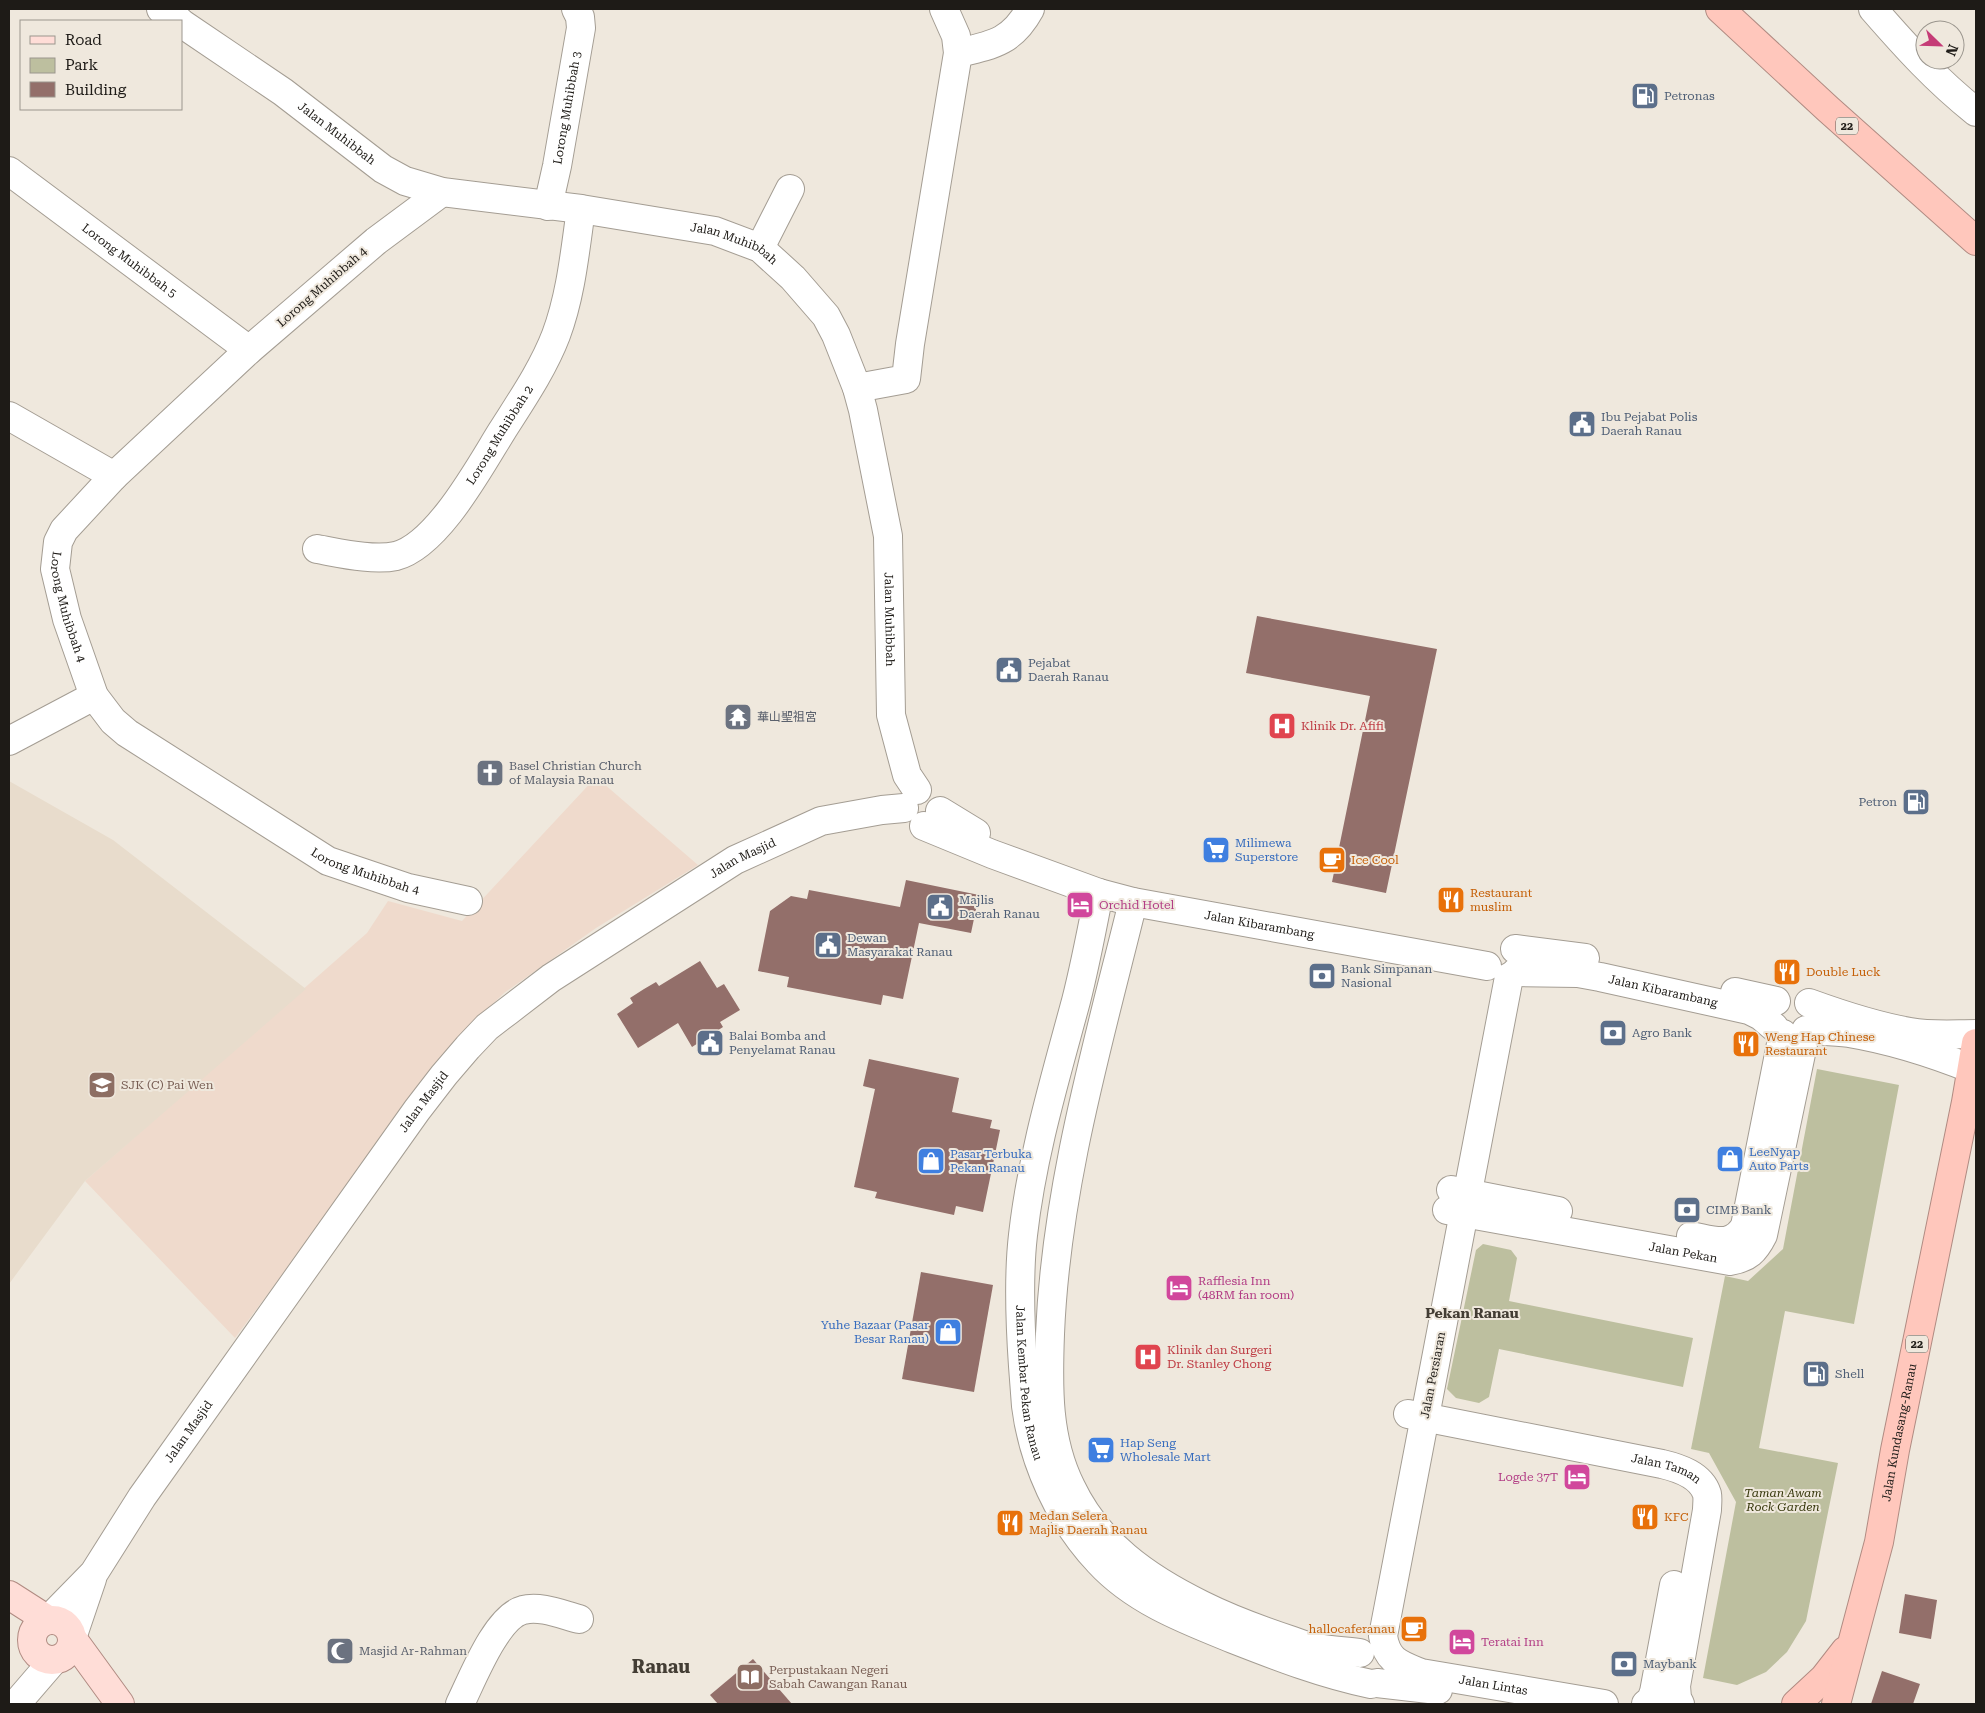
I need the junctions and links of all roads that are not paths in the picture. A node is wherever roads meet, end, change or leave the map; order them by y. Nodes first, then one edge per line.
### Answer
1 (161, 9) edge
2 (576, 9) edge
3 (944, 9) edge
4 (1030, 9) edge
5 (1720, 9) edge
6 (1873, 9) edge
7 (177, 20) edge
8 (182, 23) edge
9 (958, 53) junction
10 (1976, 112) edge
11 (9, 171) edge
12 (790, 189) dead end
13 (442, 192) junction
14 (548, 206) junction
15 (581, 209) junction
16 (1976, 241) edge
17 (760, 248) junction
18 (249, 350) junction
19 (857, 388) junction
20 (9, 416) edge
21 (114, 476) junction
22 (317, 549) dead end
23 (94, 696) junction
24 (9, 740) edge
25 (921, 809) junction
26 (1100, 893) junction
27 (468, 901) dead end
28 (1133, 902) junction
29 (1504, 968) junction
30 (1077, 998) junction
31 (1108, 1005) junction
32 (1785, 1023) junction
33 (1976, 1034) edge
34 (1974, 1056) edge
35 (1457, 1201) junction
36 (1414, 1424) junction
37 (94, 1573) junction
38 (9, 1594) edge
39 (9, 1608) edge
40 (579, 1619) dead end
41 (72, 1638) junction
42 (42, 1644) junction
43 (1851, 1644) junction
44 (1371, 1652) junction
45 (1374, 1684) junction
46 (15, 1704) edge
47 (40, 1704) edge
48 (111, 1704) edge
49 (120, 1704) edge
50 (460, 1704) edge
51 (1520, 1704) edge
52 (1604, 1704) edge
53 (1646, 1704) edge
54 (1680, 1704) edge
55 (1796, 1704) edge
56 (1836, 1704) edge

1 - 7 street, Jalan Muhibbah
2 - 14 street, Lorong Muhibbah 3
3 - 9 street
4 - 9 street
5 - 16 highway, 22
6 - 10 street
8 - 13 street, Jalan Muhibbah
9 - 19 street
11 - 18 street, Lorong Muhibbah 5
12 - 17 street
13 - 14 street, Jalan Muhibbah
13 - 18 street, Lorong Muhibbah 4
14 - 15 street, Jalan Muhibbah
15 - 17 street, Jalan Muhibbah
15 - 22 street, Lorong Muhibbah 2
17 - 19 street, Jalan Muhibbah
18 - 21 street, Lorong Muhibbah 4
19 - 25 street, Jalan Muhibbah
20 - 21 street
21 - 23 street, Lorong Muhibbah 4
23 - 24 street
23 - 27 street, Lorong Muhibbah 4
25 - 26 street, Jalan Kibarambang
25 - 37 street, Jalan Masjid
26 - 28 street, Jalan Kibarambang
26 - 30 street, Jalan Kembar Pekan Ranau
28 - 29 street, Jalan Kibarambang
28 - 31 street, Jalan Kembar Pekan Ranau
29 - 32 street, Jalan Kibarambang
29 - 35 street, Jalan Persiaran
30 - 31 street
30 - 45 street, Jalan Kembar Pekan Ranau
31 - 44 street, Jalan Kembar Pekan Ranau
32 - 33 street, Jalan Pekan
32 - 34 street
32 - 35 street, Jalan Pekan
34 - 43 highway, Jalan Kundasang-Ranau / 22
35 - 36 street, Jalan Persiaran
36 - 44 street, Jalan Persiaran
36 - 53 street, Jalan Taman
36 - 54 street, Jalan Taman
37 - 41 street, Jalan Masjid
37 - 42 street, Jalan Masjid
38 - 42 main road
39 - 42 main road
40 - 50 street
41 - 42 main road
41 - 49 main road
42 - 46 street
42 - 47 street
42 - 48 main road
43 - 55 highway, Jalan Kundasang-Ranau / 22
43 - 56 highway, Jalan Kundasang-Ranau / 22
44 - 45 street, Jalan Persiaran
44 - 52 street, Jalan Lintas
45 - 51 street, Jalan Lintas

